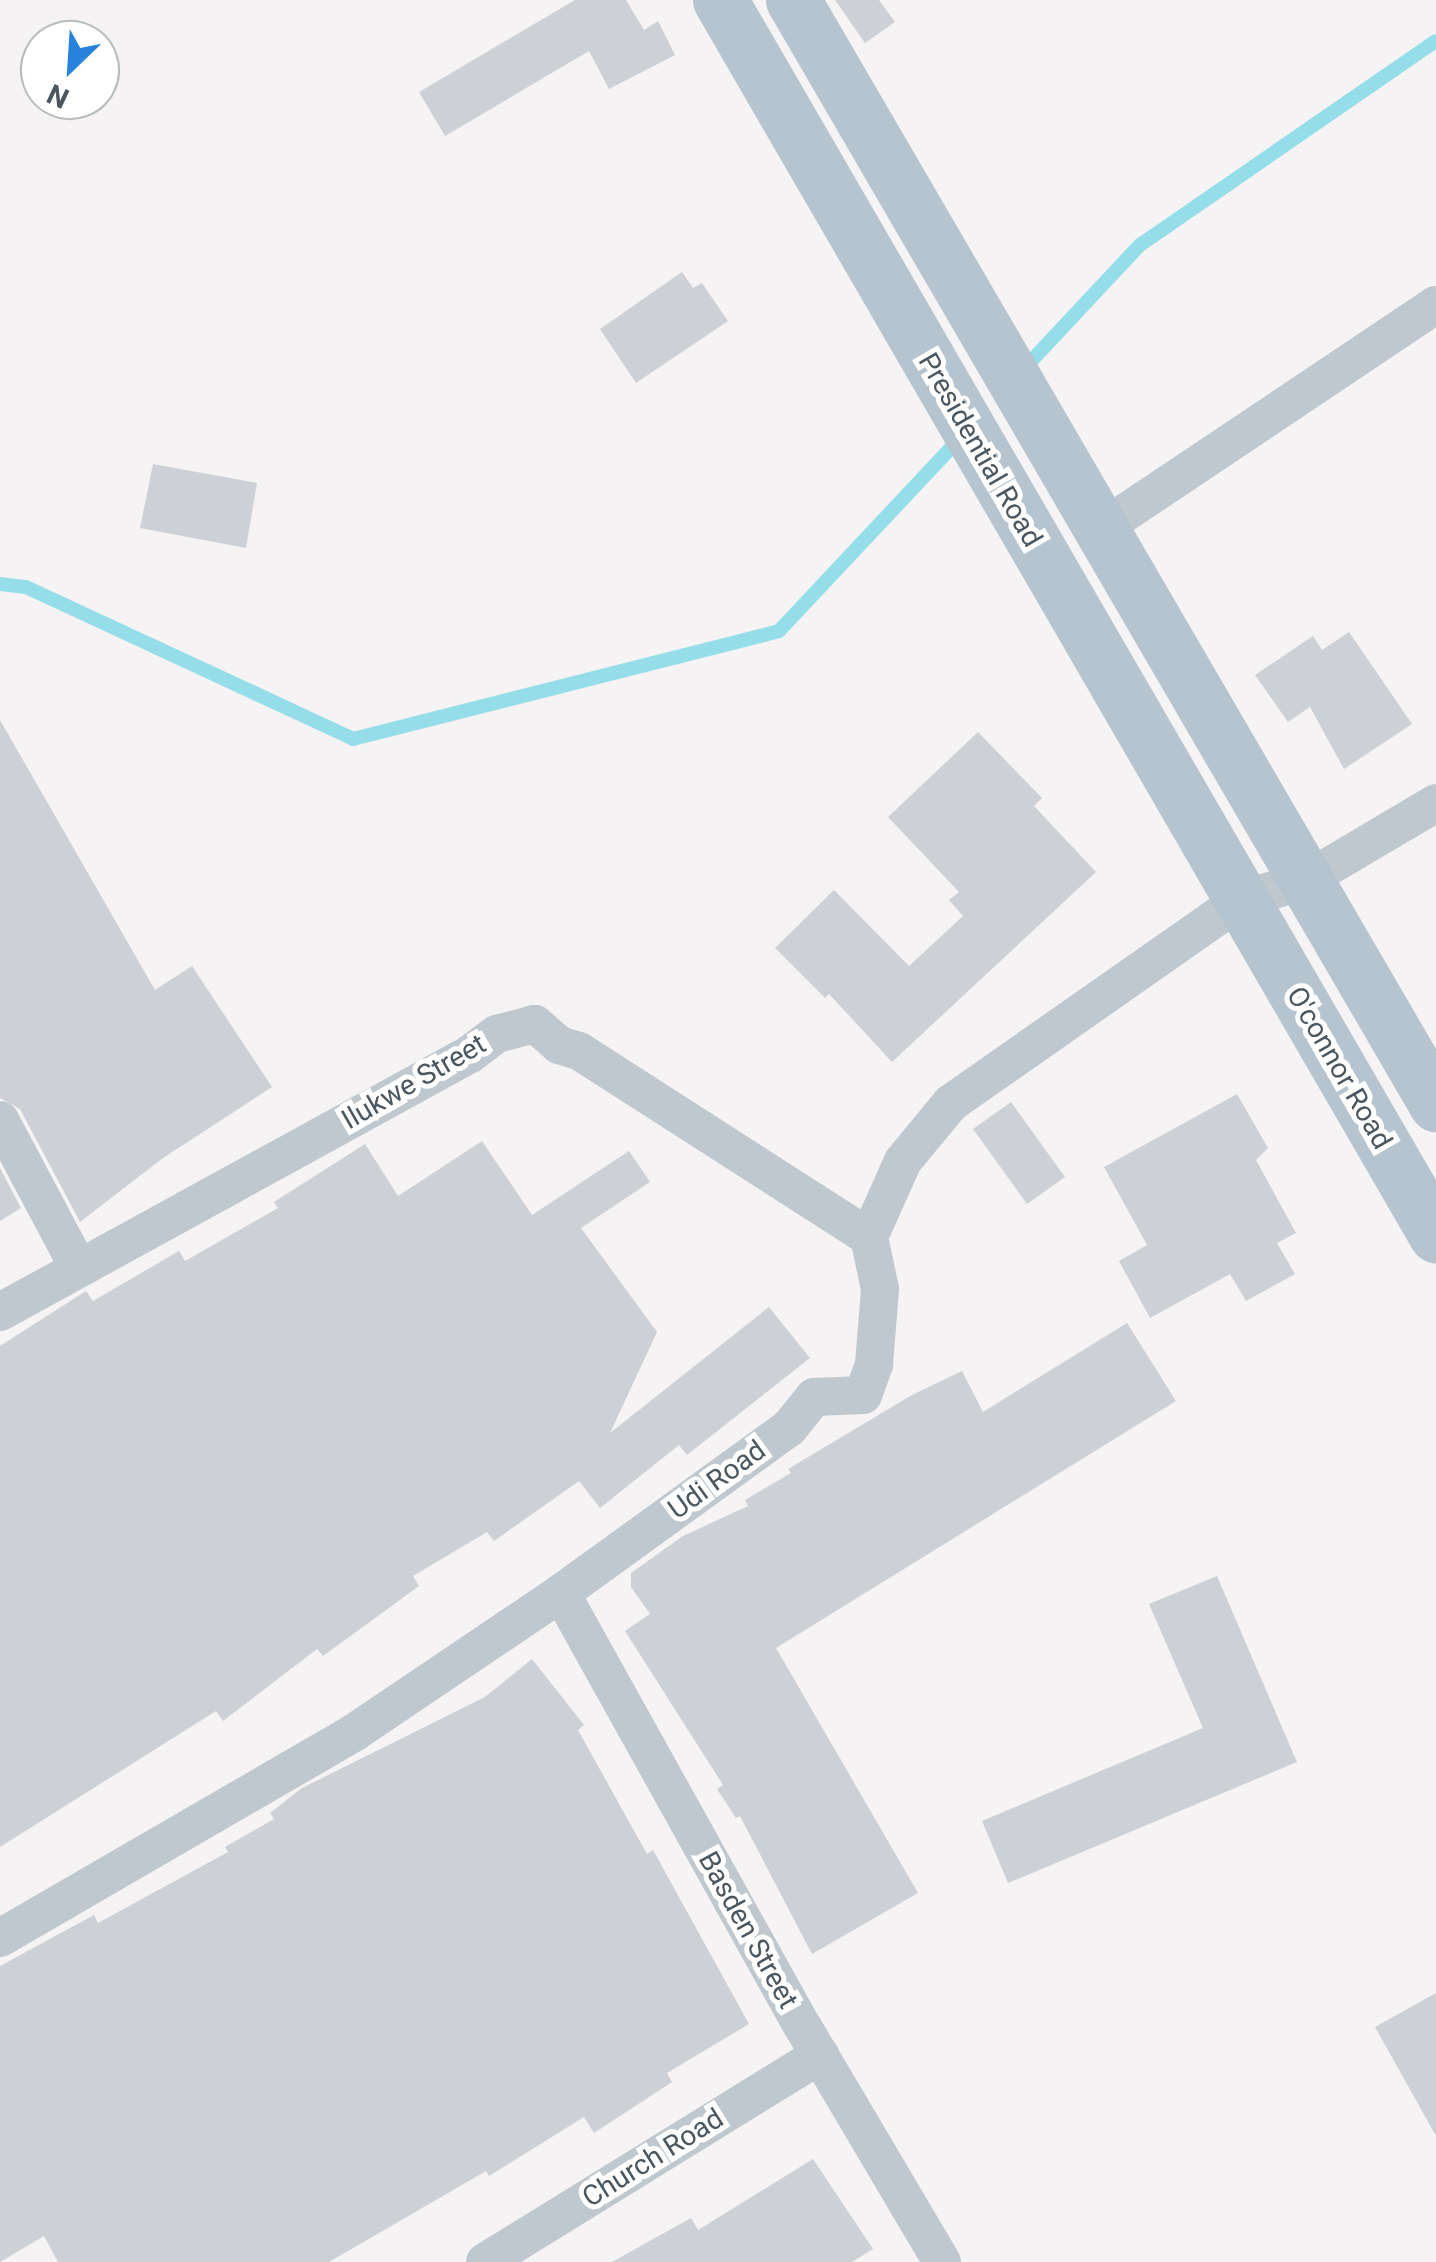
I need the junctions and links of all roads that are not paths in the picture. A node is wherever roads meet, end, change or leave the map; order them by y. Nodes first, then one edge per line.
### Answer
1 (720, 0) edge
2 (793, 0) edge
3 (957, 284) junction
4 (1436, 305) edge
5 (902, 316) junction
6 (1100, 527) junction
7 (1436, 803) edge
8 (1306, 880) junction
9 (1241, 900) junction
10 (1436, 1104) edge
11 (0, 1120) edge
12 (1436, 1235) edge
13 (869, 1237) junction
14 (78, 1267) junction
15 (0, 1312) edge
16 (561, 1593) junction
17 (0, 1938) edge
18 (820, 2054) junction
19 (486, 2262) edge
20 (942, 2262) edge

1 - 5 main road, Presidential Road
2 - 3 main road
3 - 5 main road
3 - 6 main road
4 - 6 street
5 - 9 main road, Presidential Road
6 - 8 main road
7 - 8 street
8 - 9 street
8 - 10 main road
9 - 12 main road, O'connor Road
9 - 13 street
11 - 14 street
13 - 14 street, Ilukwe Street
13 - 16 street, Udi Road
14 - 15 street, Ilukwe Street
16 - 17 street, Udi Road
16 - 18 street, Basden Street
18 - 19 street, Church Road
18 - 20 street, Basden Street

